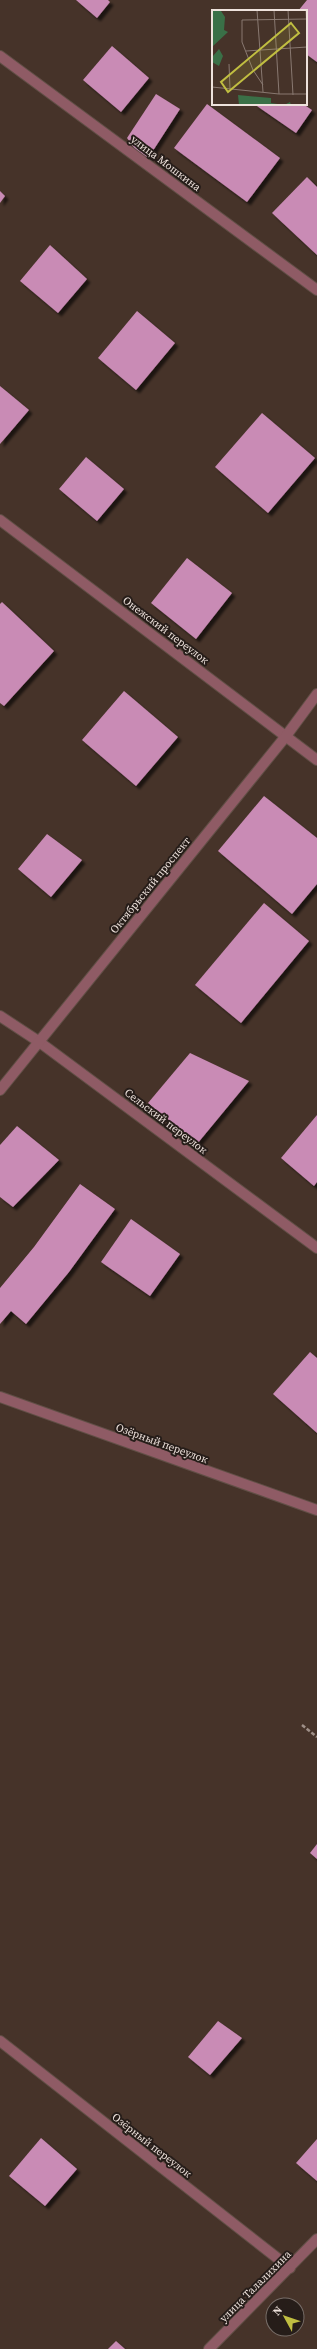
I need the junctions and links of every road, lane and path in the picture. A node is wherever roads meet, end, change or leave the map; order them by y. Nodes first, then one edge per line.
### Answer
1 (0, 56) edge
2 (317, 290) edge
3 (0, 520) edge
4 (317, 694) edge
5 (286, 736) junction
6 (317, 760) edge
7 (0, 1016) edge
8 (38, 1041) junction
9 (0, 1090) edge
10 (317, 1248) edge
11 (0, 1397) edge
12 (317, 1510) edge
13 (302, 1725) dead end
14 (317, 1737) edge
15 (0, 2041) edge
16 (317, 2239) edge
17 (290, 2268) junction
18 (209, 2349) edge

1 - 2 street, улица Мошкина
3 - 5 street, Онежский переулок
4 - 5 street, Октябрьский проспект
5 - 6 street, Онежский переулок
5 - 8 street, Октябрьский проспект
7 - 8 street, Сельский переулок
8 - 9 street, Октябрьский проспект
8 - 10 street, Сельский переулок
11 - 12 street, Озёрный переулок
13 - 14 path
15 - 17 street, Озёрный переулок
16 - 17 street, улица Талалихина
17 - 18 street, улица Талалихина

